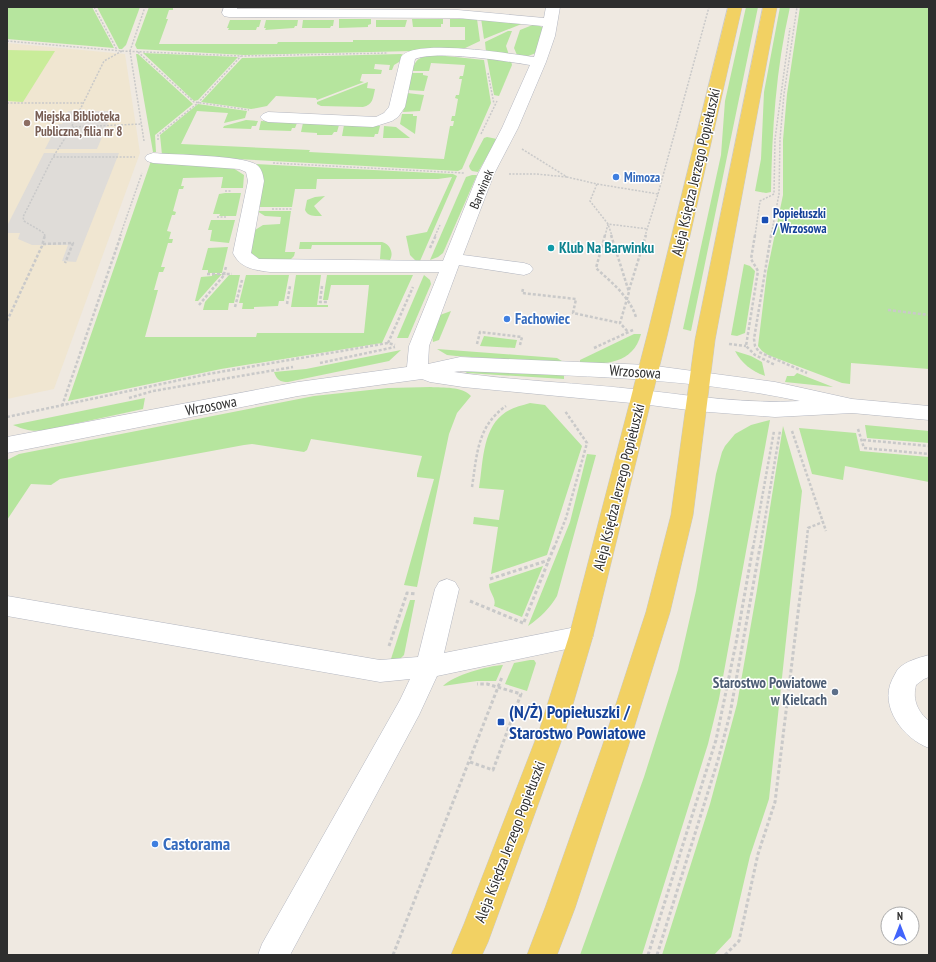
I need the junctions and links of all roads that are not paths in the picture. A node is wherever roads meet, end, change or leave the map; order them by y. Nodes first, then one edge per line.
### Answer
1 (231, 7) edge
2 (553, 7) edge
3 (735, 7) edge
4 (770, 7) edge
5 (550, 23) junction
6 (539, 62) junction
7 (268, 117) road end
8 (149, 152) road end
9 (451, 263) junction
10 (524, 277) road end
11 (648, 372) junction
12 (417, 373) junction
13 (699, 378) junction
14 (642, 397) junction
15 (696, 404) junction
16 (852, 406) junction
17 (929, 413) edge
18 (7, 446) edge
19 (447, 589) dead end
20 (7, 606) edge
21 (581, 636) junction
22 (929, 666) edge
23 (428, 667) junction
24 (929, 736) edge
25 (273, 955) edge
26 (466, 955) edge
27 (542, 955) edge

1 - 5 street
2 - 5 street, Barwinek
3 - 11 main road, Aleja Księdza Jerzego Popiełuszki
4 - 13 main road
5 - 6 street, Barwinek
6 - 7 street
6 - 9 street, Barwinek
8 - 9 street
9 - 10 street
9 - 12 street, Barwinek
11 - 12 street, Wrzosowa
11 - 13 street, Wrzosowa
11 - 14 main road, Aleja Księdza Jerzego Popiełuszki
12 - 14 street, Wrzosowa
12 - 18 street, Wrzosowa
13 - 15 main road
13 - 16 street, Wrzosowa
14 - 15 street, Wrzosowa
14 - 21 main road, Aleja Księdza Jerzego Popiełuszki
15 - 16 street, Wrzosowa
15 - 27 main road
16 - 17 street, Wrzosowa
19 - 23 street
20 - 23 street
21 - 23 street
21 - 26 main road, Aleja Księdza Jerzego Popiełuszki
22 - 24 street
23 - 25 street

